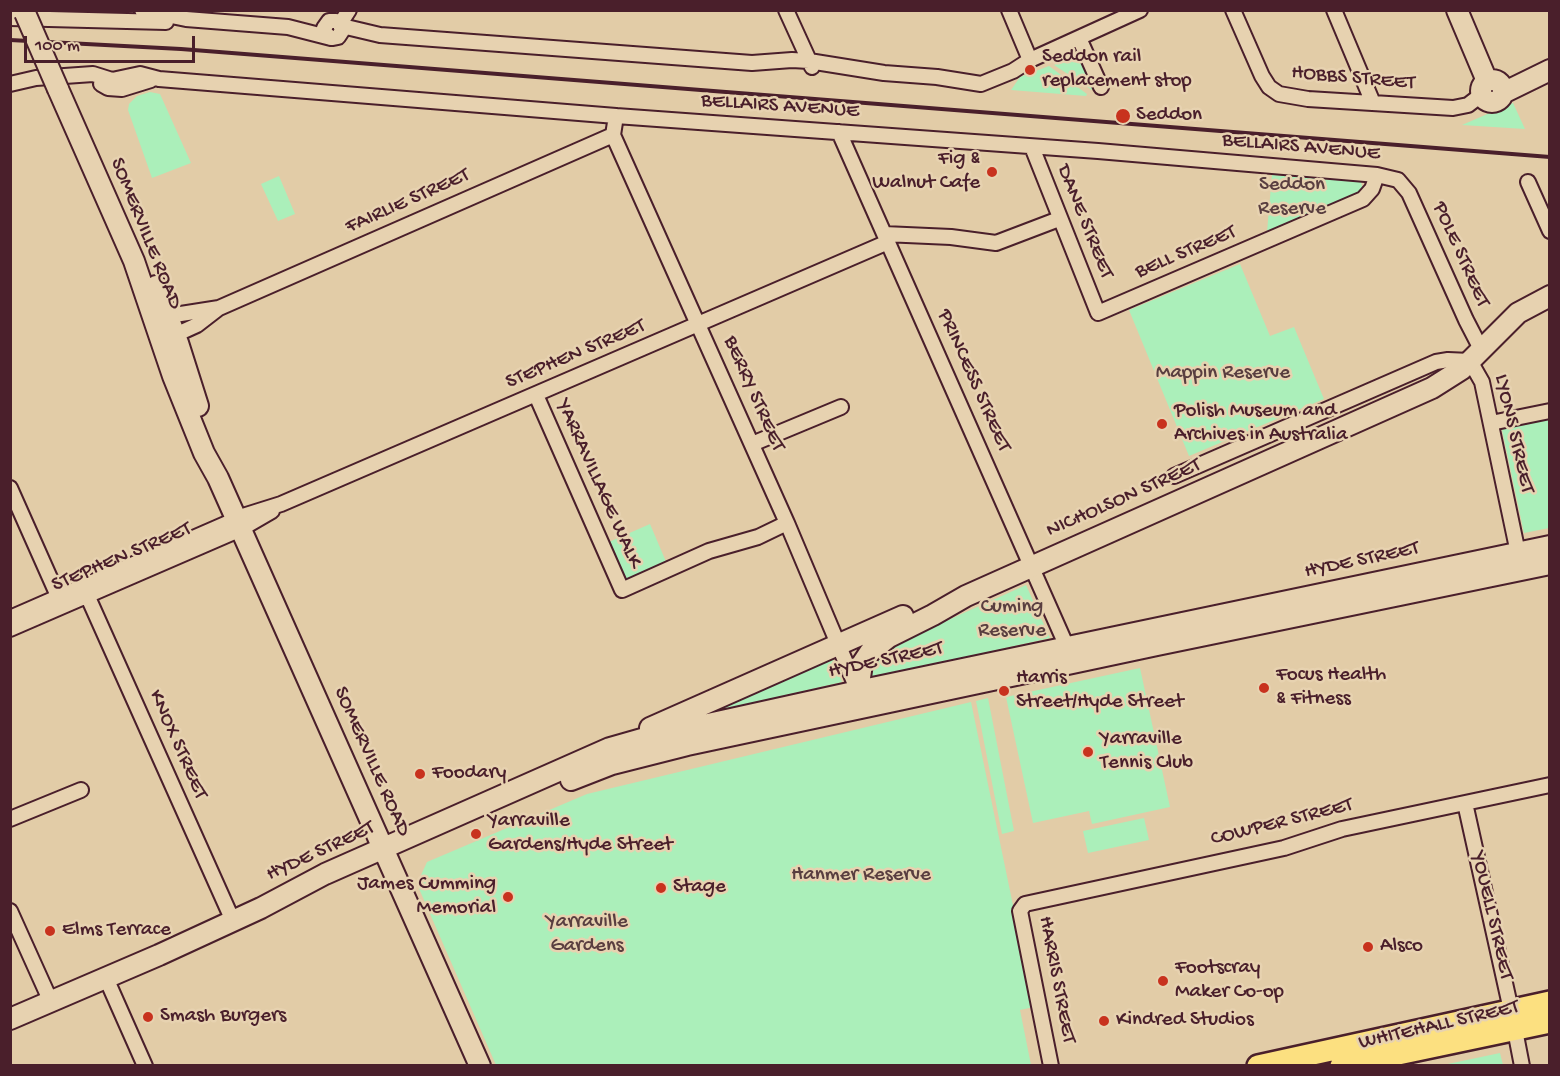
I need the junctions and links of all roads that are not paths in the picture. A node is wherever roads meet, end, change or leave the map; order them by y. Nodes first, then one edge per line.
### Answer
1 (142, 10) edge
2 (349, 10) edge
3 (786, 10) edge
4 (1009, 10) edge
5 (1140, 10) edge
6 (1233, 10) edge
7 (1334, 10) edge
8 (1457, 10) edge
9 (26, 13) edge
10 (73, 14) edge
11 (186, 19) junction
12 (332, 26) edge
13 (1078, 38) junction
14 (1030, 60) junction
15 (811, 65) junction
16 (1550, 70) edge
17 (10, 84) edge
18 (68, 84) junction
19 (1101, 87) dead end
20 (1493, 88) junction
21 (1373, 103) junction
22 (616, 116) junction
23 (839, 132) junction
24 (612, 135) junction
25 (1032, 147) junction
26 (1377, 175) junction
27 (1398, 180) joint
28 (1528, 182) dead end
29 (1059, 219) junction
30 (1550, 231) edge
31 (886, 238) junction
32 (1550, 296) edge
33 (1098, 313) joint
34 (176, 324) junction
35 (699, 325) junction
36 (1475, 355) junction
37 (536, 395) junction
38 (841, 407) dead end
39 (1550, 411) edge
40 (1491, 423) junction
41 (752, 444) junction
42 (1173, 477) dead end
43 (10, 488) edge
44 (787, 523) junction
45 (239, 524) junction
46 (1550, 546) edge
47 (1518, 553) junction
48 (1550, 564) edge
49 (1032, 566) junction
50 (86, 591) junction
51 (961, 598) junction
52 (61, 602) junction
53 (10, 618) edge
54 (911, 625) junction
55 (10, 629) edge
56 (842, 648) junction
57 (1071, 655) junction
58 (860, 699) junction
59 (610, 748) junction
60 (1550, 785) edge
61 (81, 790) dead end
62 (1465, 803) junction
63 (10, 819) edge
64 (387, 855) junction
65 (1025, 904) joint
66 (10, 911) edge
67 (233, 921) junction
68 (106, 978) junction
69 (51, 1002) junction
70 (1550, 1002) edge
71 (10, 1019) edge
72 (1513, 1020) junction
73 (1550, 1022) edge
74 (1291, 1062) edge
75 (145, 1065) edge
76 (480, 1065) edge
77 (1052, 1065) edge
78 (1258, 1065) edge
79 (1341, 1065) edge
80 (1522, 1065) edge

1 - 11 street
2 - 12 street
3 - 15 street
4 - 14 street
5 - 13 street
6 - 21 street, HOBBS STREET
7 - 21 street
8 - 20 street
9 - 10 street
9 - 18 street, SOMERVILLE ROAD, bridge
10 - 11 street
11 - 12 street
12 - 15 street
13 - 14 street
13 - 19 street
14 - 15 street
16 - 20 street
17 - 18 street, BELLAIRS AVENUE
18 - 22 street, BELLAIRS AVENUE
18 - 34 street, SOMERVILLE ROAD
20 - 21 street, HOBBS STREET
22 - 23 street, BELLAIRS AVENUE
22 - 24 street
23 - 25 street, BELLAIRS AVENUE
23 - 31 street, PRINCESS STREET
24 - 34 street, FAIRLIE STREET
24 - 35 street, BERRY STREET
25 - 26 street, BELLAIRS AVENUE
25 - 29 street, DANE STREET
26 - 27 street, BELLAIRS AVENUE
26 - 33 street, BELL STREET
27 - 36 street, POLE STREET
28 - 30 street
29 - 31 street, STEPHEN STREET
29 - 33 street, DANE STREET
31 - 35 street, STEPHEN STREET
31 - 49 street, PRINCESS STREET
32 - 36 street, NICHOLSON STREET
34 - 45 street, SOMERVILLE ROAD
35 - 37 street, STEPHEN STREET
35 - 41 street, BERRY STREET
36 - 40 street, LYONS STREET
36 - 42 street
36 - 49 street, NICHOLSON STREET
37 - 44 street, YARRAVILLAGE WALK
37 - 45 street, STEPHEN STREET
38 - 41 street
39 - 40 street
40 - 47 street, LYONS STREET
41 - 44 street, BERRY STREET
43 - 52 street
44 - 56 street, BERRY STREET
45 - 50 street, STEPHEN STREET
45 - 64 street, SOMERVILLE ROAD
46 - 47 street, HYDE STREET
47 - 57 street, HYDE STREET
48 - 57 street, HYDE STREET
49 - 51 street, NICHOLSON STREET
49 - 57 street, PRINCESS STREET
50 - 52 street, STEPHEN STREET
50 - 67 street, KNOX STREET
51 - 54 street, NICHOLSON STREET
51 - 56 street, NICHOLSON STREET
52 - 53 street, STEPHEN STREET
52 - 55 street, STEPHEN STREET
54 - 56 street
54 - 58 street, NICHOLSON STREET
56 - 58 street, BERRY STREET
56 - 59 street, NICHOLSON STREET
57 - 58 street, HYDE STREET
58 - 59 street, HYDE STREET
58 - 64 street, HYDE STREET
59 - 64 street, HYDE STREET
60 - 62 street, COWPER STREET
61 - 63 street
62 - 65 street, COWPER STREET
62 - 72 street, YOUELL STREET
64 - 67 street, HYDE STREET
64 - 76 street, SOMERVILLE ROAD
65 - 77 street, HARRIS STREET
66 - 69 street
67 - 68 street, HYDE STREET
68 - 69 street, HYDE STREET
68 - 75 street
69 - 71 street, HYDE STREET
70 - 72 main road, WHITEHALL STREET
72 - 73 main road, WHITEHALL STREET
72 - 74 main road, WHITEHALL STREET
72 - 79 main road, WHITEHALL STREET
72 - 80 street, YOUELL STREET
74 - 78 main road, WHITEHALL STREET

